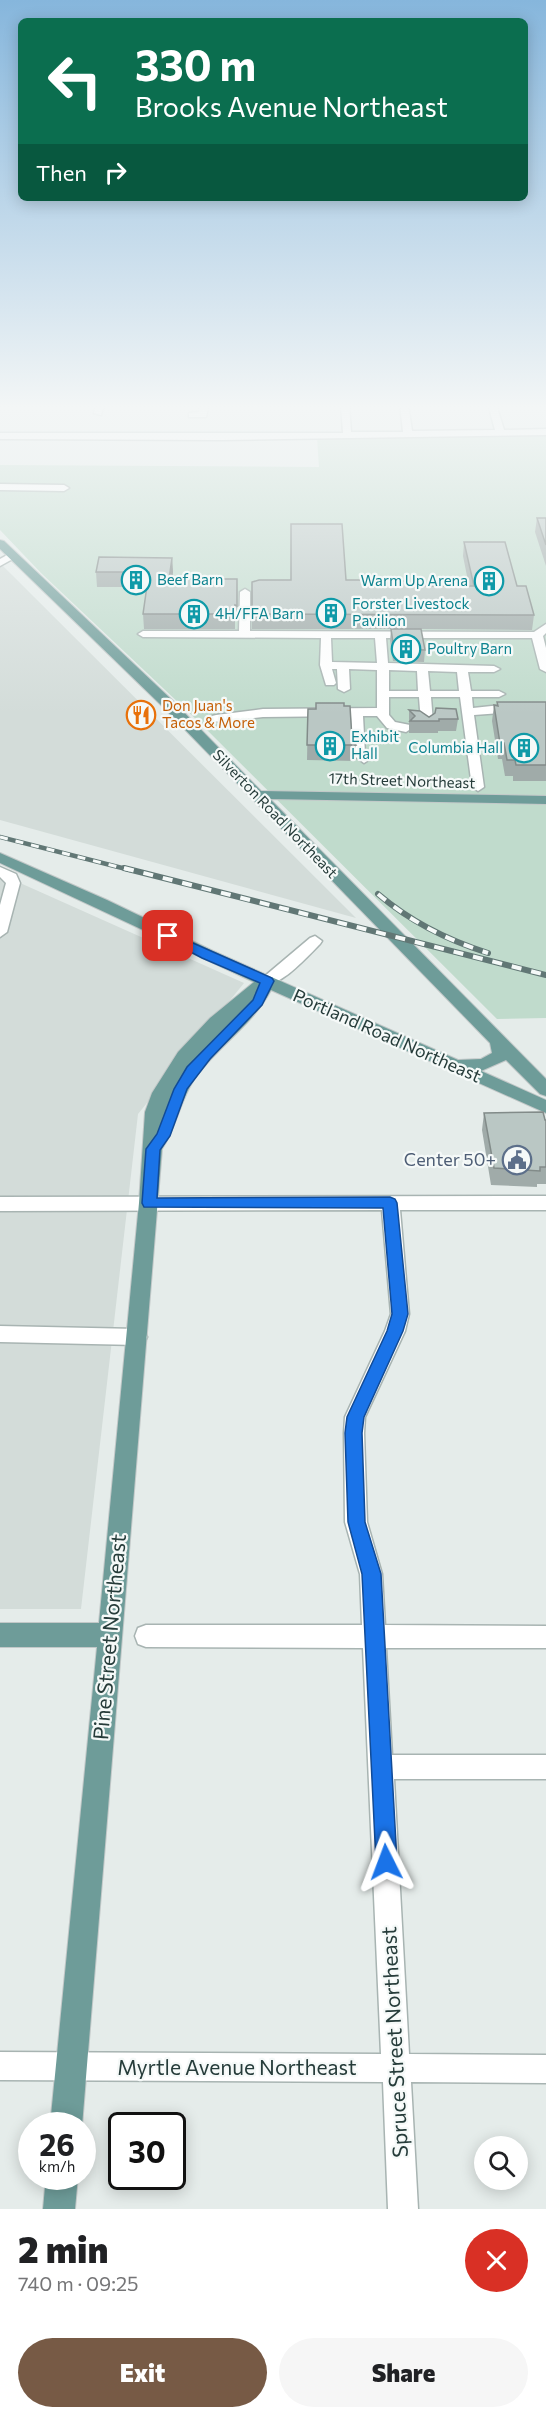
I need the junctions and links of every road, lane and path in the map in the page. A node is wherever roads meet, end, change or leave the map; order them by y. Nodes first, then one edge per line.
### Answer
1 (0, 543) edge
2 (6, 559) edge
3 (245, 592) dead end
4 (546, 627) edge
5 (143, 634) dead end
6 (244, 634) junction
7 (326, 634) junction
8 (380, 634) junction
9 (537, 635) junction
10 (326, 665) junction
11 (344, 665) junction
12 (383, 666) junction
13 (422, 667) junction
14 (462, 668) junction
15 (494, 669) dead end
16 (546, 669) edge
17 (330, 683) dead end
18 (344, 689) dead end
19 (382, 693) junction
20 (425, 694) junction
21 (466, 694) junction
22 (499, 694) dead end
23 (501, 709) edge
24 (357, 712) junction
25 (383, 712) junction
26 (468, 712) junction
27 (216, 719) dead end
28 (428, 723) edge
29 (406, 728) dead end
30 (364, 759) dead end
31 (478, 787) dead end
32 (257, 795) junction
33 (546, 800) edge
34 (0, 857) edge
35 (0, 871) edge
36 (0, 932) edge
37 (315, 941) dead end
38 (267, 981) junction
39 (497, 1039) junction
40 (453, 1066) junction
41 (546, 1090) edge
42 (546, 1107) edge
43 (149, 1203) junction
44 (390, 1203) junction
45 (546, 1203) edge
46 (0, 1204) edge
47 (0, 1334) edge
48 (137, 1336) junction
49 (0, 1635) edge
50 (110, 1635) junction
51 (375, 1635) junction
52 (146, 1636) dead end
53 (546, 1636) edge
54 (382, 1767) junction
55 (546, 1767) edge
56 (0, 2066) edge
57 (71, 2067) junction
58 (396, 2069) junction
59 (546, 2069) edge
60 (67, 2112) edge
61 (61, 2190) edge
62 (59, 2209) edge
63 (403, 2209) edge

1 - 2 main road, Silverton Road Northeast
2 - 32 main road, Silverton Road Northeast
3 - 6 street
4 - 9 street
5 - 6 street
6 - 7 street
7 - 8 street
7 - 10 street
8 - 9 street
8 - 12 street
9 - 16 street
10 - 11 street
10 - 17 street
11 - 12 street
11 - 18 street
12 - 13 street
12 - 19 street
13 - 14 street
13 - 20 street
14 - 15 street
14 - 21 street
19 - 20 street
19 - 25 street
20 - 21 street
20 - 28 street
21 - 22 street
21 - 26 street
23 - 26 street
24 - 25 street
24 - 27 street
24 - 30 street
25 - 29 street
26 - 31 street
32 - 33 main road, 17th Street Northeast
32 - 39 main road, Silverton Road Northeast
34 - 38 main road, Portland Road Northeast
35 - 36 street
37 - 38 street, Pine Street Northeast
38 - 40 main road, Portland Road Northeast
38 - 43 main road, Pine Street Northeast
39 - 40 main road
39 - 41 main road, Silverton Road Northeast
40 - 42 main road, Portland Road Northeast
43 - 44 street
43 - 46 street
43 - 48 main road, Pine Street Northeast
44 - 45 street
44 - 51 street, Spruce Street Northeast
47 - 48 street
48 - 50 main road, Pine Street Northeast
49 - 50 main road
50 - 57 main road, Pine Street Northeast
51 - 52 street
51 - 53 street
51 - 54 street, Spruce Street Northeast
54 - 55 street
54 - 58 street, Spruce Street Northeast
56 - 57 street, Myrtle Avenue Northeast
57 - 58 street, Myrtle Avenue Northeast
57 - 60 main road, Pine Street Northeast
58 - 59 street, Myrtle Avenue Northeast
58 - 63 street, Spruce Street Northeast
61 - 62 main road

